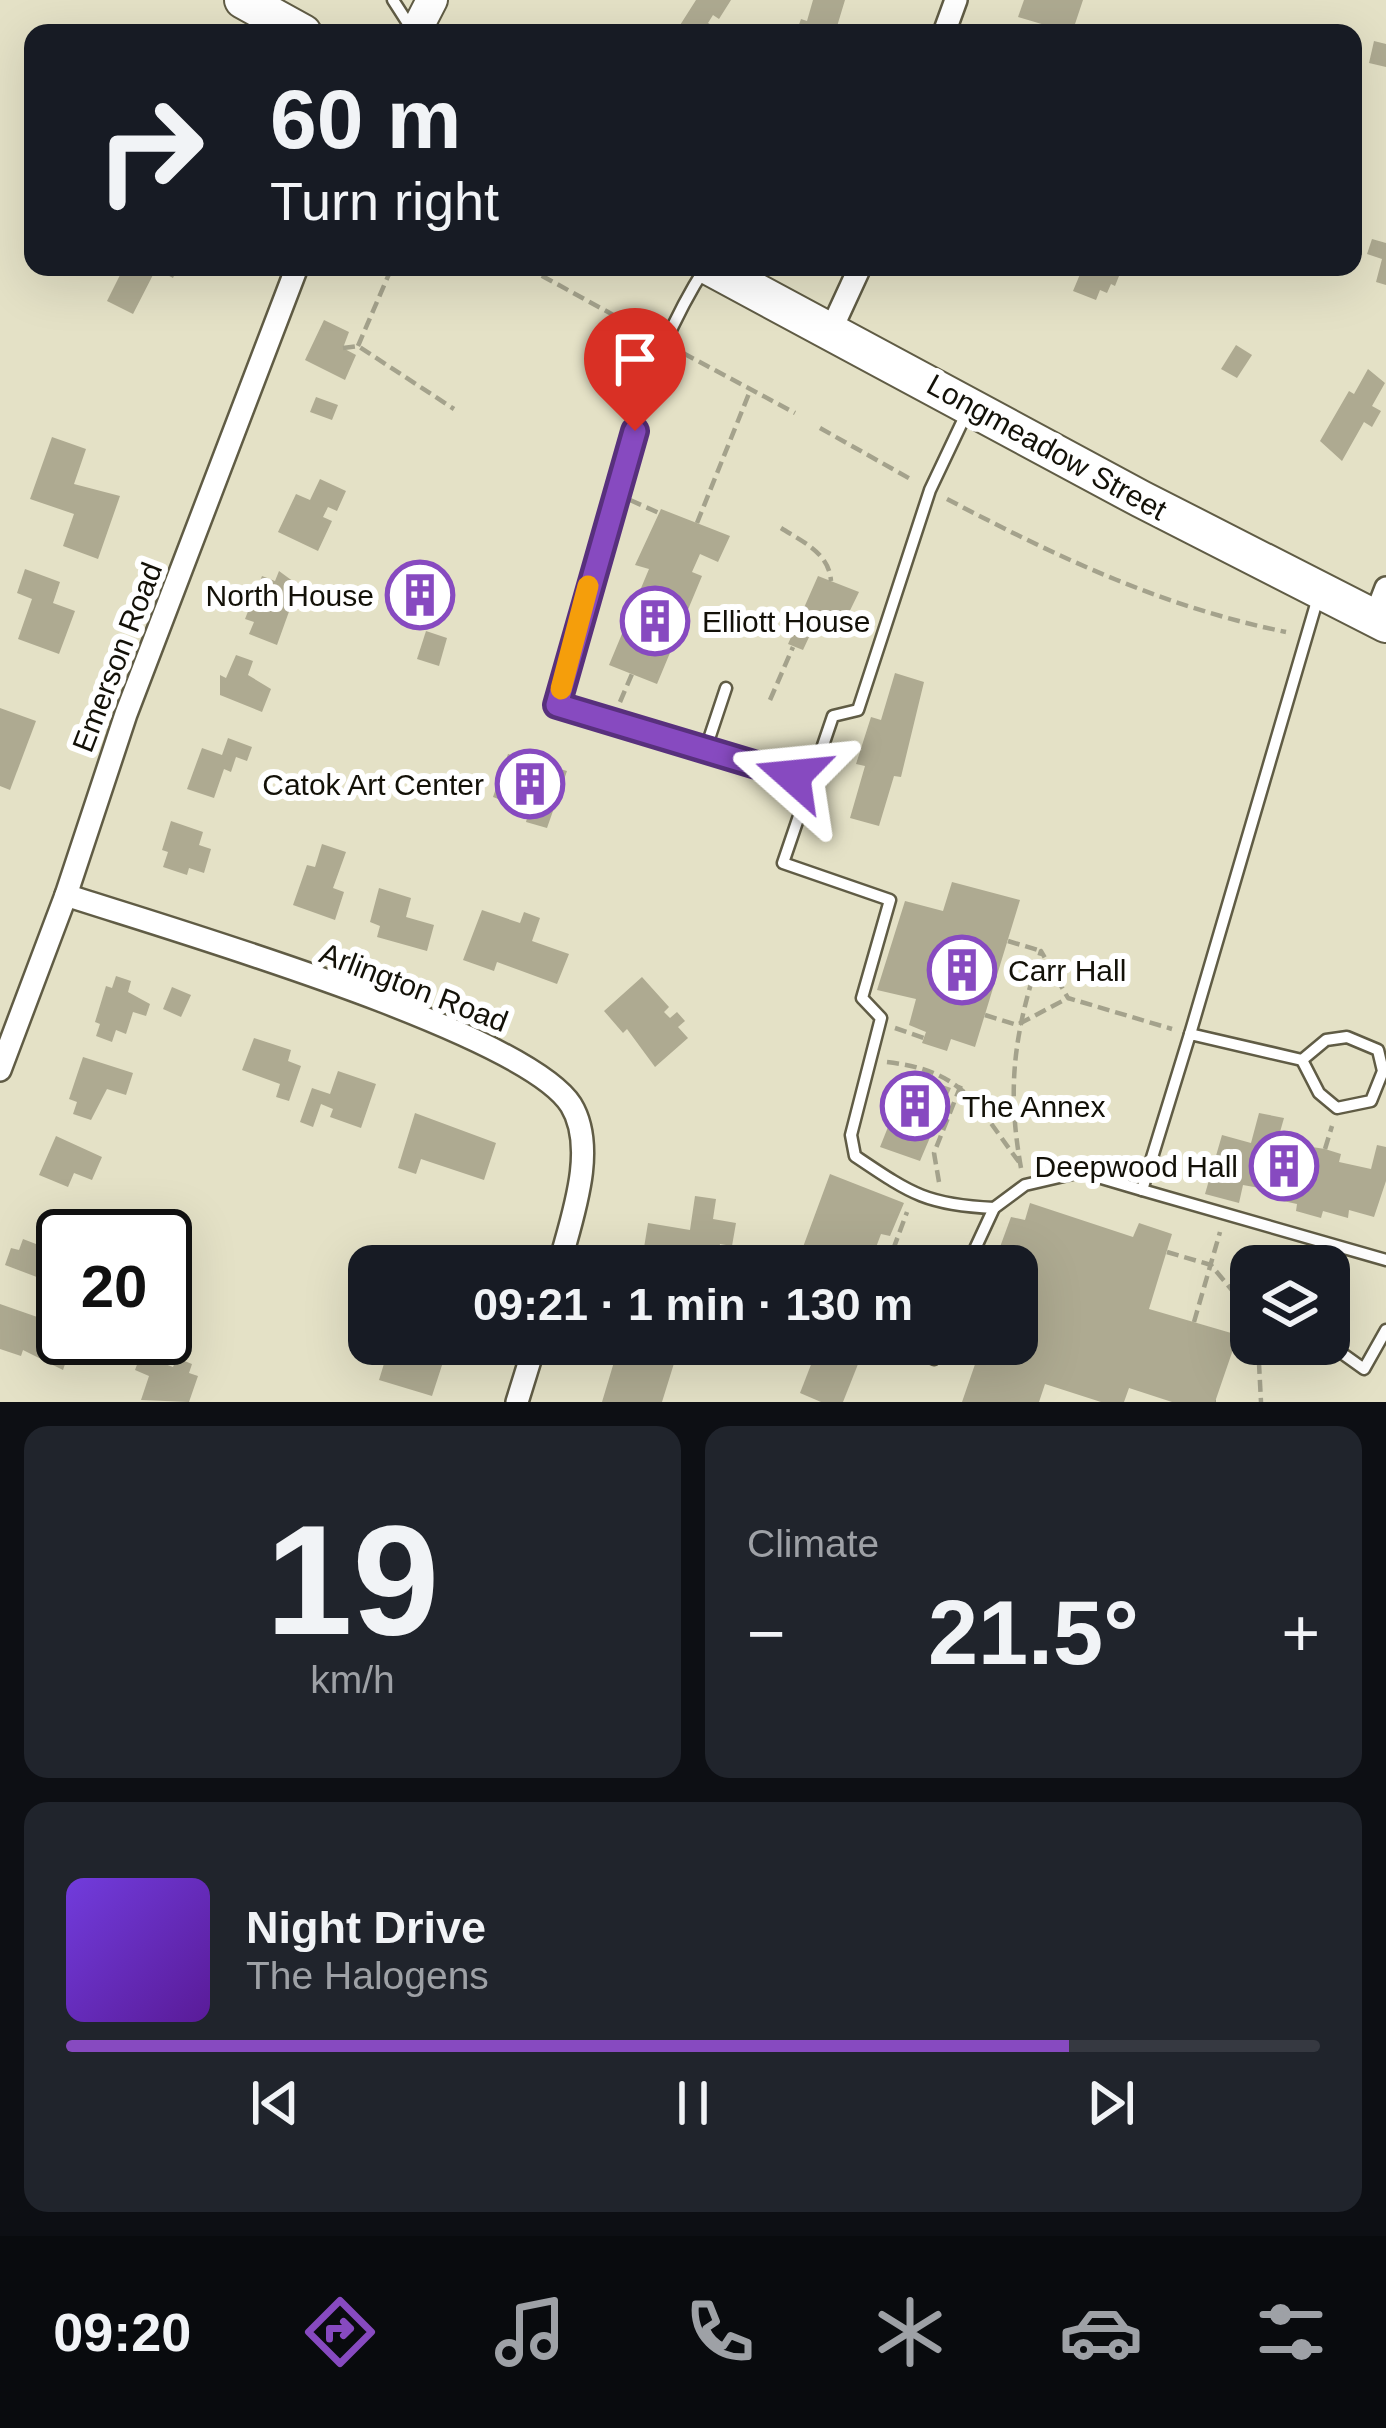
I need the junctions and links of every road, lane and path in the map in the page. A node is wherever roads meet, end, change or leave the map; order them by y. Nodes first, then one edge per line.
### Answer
1 (243, 0) edge
2 (287, 24) edge
3 (295, 276) edge
4 (388, 276) edge
5 (542, 276) edge
6 (702, 276) edge
7 (726, 276) edge
8 (856, 276) edge
9 (831, 330) junction
10 (648, 334) dead end
11 (358, 346) junction
12 (343, 348) dead end
13 (675, 349) dead end
14 (750, 391) junction
15 (970, 404) junction
16 (454, 409) dead end
17 (795, 413) dead end
18 (820, 428) dead end
19 (919, 484) dead end
20 (614, 493) junction
21 (941, 496) dead end
22 (659, 513) dead end
23 (697, 523) dead end
24 (781, 528) dead end
25 (830, 581) dead end
26 (1320, 593) junction
27 (1382, 610) edge
28 (1292, 633) dead end
29 (794, 646) dead end
30 (632, 674) dead end
31 (726, 688) dead end
32 (770, 700) dead end
33 (611, 723) junction
34 (706, 748) junction
35 (810, 781) junction
36 (66, 896) junction
37 (1008, 940) dead end
38 (1041, 951) junction
39 (1068, 998) junction
40 (985, 1015) dead end
41 (881, 1018) junction
42 (1017, 1025) junction
43 (1190, 1034) junction
44 (924, 1038) dead end
45 (869, 1060) junction
46 (1302, 1060) junction
47 (0, 1070) edge
48 (961, 1085) junction
49 (1336, 1108) junction
50 (1325, 1150) dead end
51 (1019, 1162) junction
52 (1025, 1185) junction
53 (1142, 1190) junction
54 (913, 1195) junction
55 (944, 1206) junction
56 (994, 1208) junction
57 (1225, 1215) junction
58 (1323, 1244) joint
59 (564, 1245) edge
60 (895, 1245) edge
61 (977, 1245) edge
62 (1167, 1252) dead end
63 (1386, 1261) edge
64 (1210, 1265) junction
65 (1230, 1288) edge
66 (1194, 1322) dead end
67 (1386, 1330) edge
68 (1350, 1359) edge
69 (528, 1365) edge
70 (1259, 1365) edge
71 (517, 1402) edge
72 (1261, 1402) edge

1 - 2 main road
3 - 36 street, Emerson Road
4 - 11 path
5 - 10 path
6 - 20 lane
7 - 9 main road, Longmeadow Street
8 - 9 street
9 - 15 main road, Longmeadow Street
11 - 12 path
11 - 16 path
13 - 14 path
14 - 17 path
14 - 23 path
15 - 26 main road, Longmeadow Street
15 - 35 lane
18 - 19 path
20 - 22 path
20 - 33 lane
21 - 28 path
24 - 25 path
26 - 27 main road, Longmeadow Street
26 - 43 lane
29 - 32 path
30 - 33 path
31 - 34 lane
33 - 34 lane
34 - 35 lane
35 - 41 lane
36 - 47 street, Emerson Road
36 - 59 street, Arlington Road
37 - 38 path
38 - 39 path
38 - 42 path
39 - 42 path
39 - 43 path
40 - 42 path
41 - 44 path
41 - 45 lane
42 - 51 path
43 - 46 lane
43 - 53 lane
45 - 48 path
45 - 54 lane
46 - 49 lane
46 - 49 lane
48 - 51 path
48 - 55 path
49 - 50 path
51 - 52 path
52 - 53 lane
52 - 56 lane
53 - 57 lane
54 - 55 lane
54 - 60 path
55 - 56 lane
56 - 61 lane
57 - 58 lane
57 - 64 path
58 - 63 lane
62 - 64 path
64 - 65 path
64 - 66 path
67 - 68 lane
69 - 71 street
70 - 72 path

